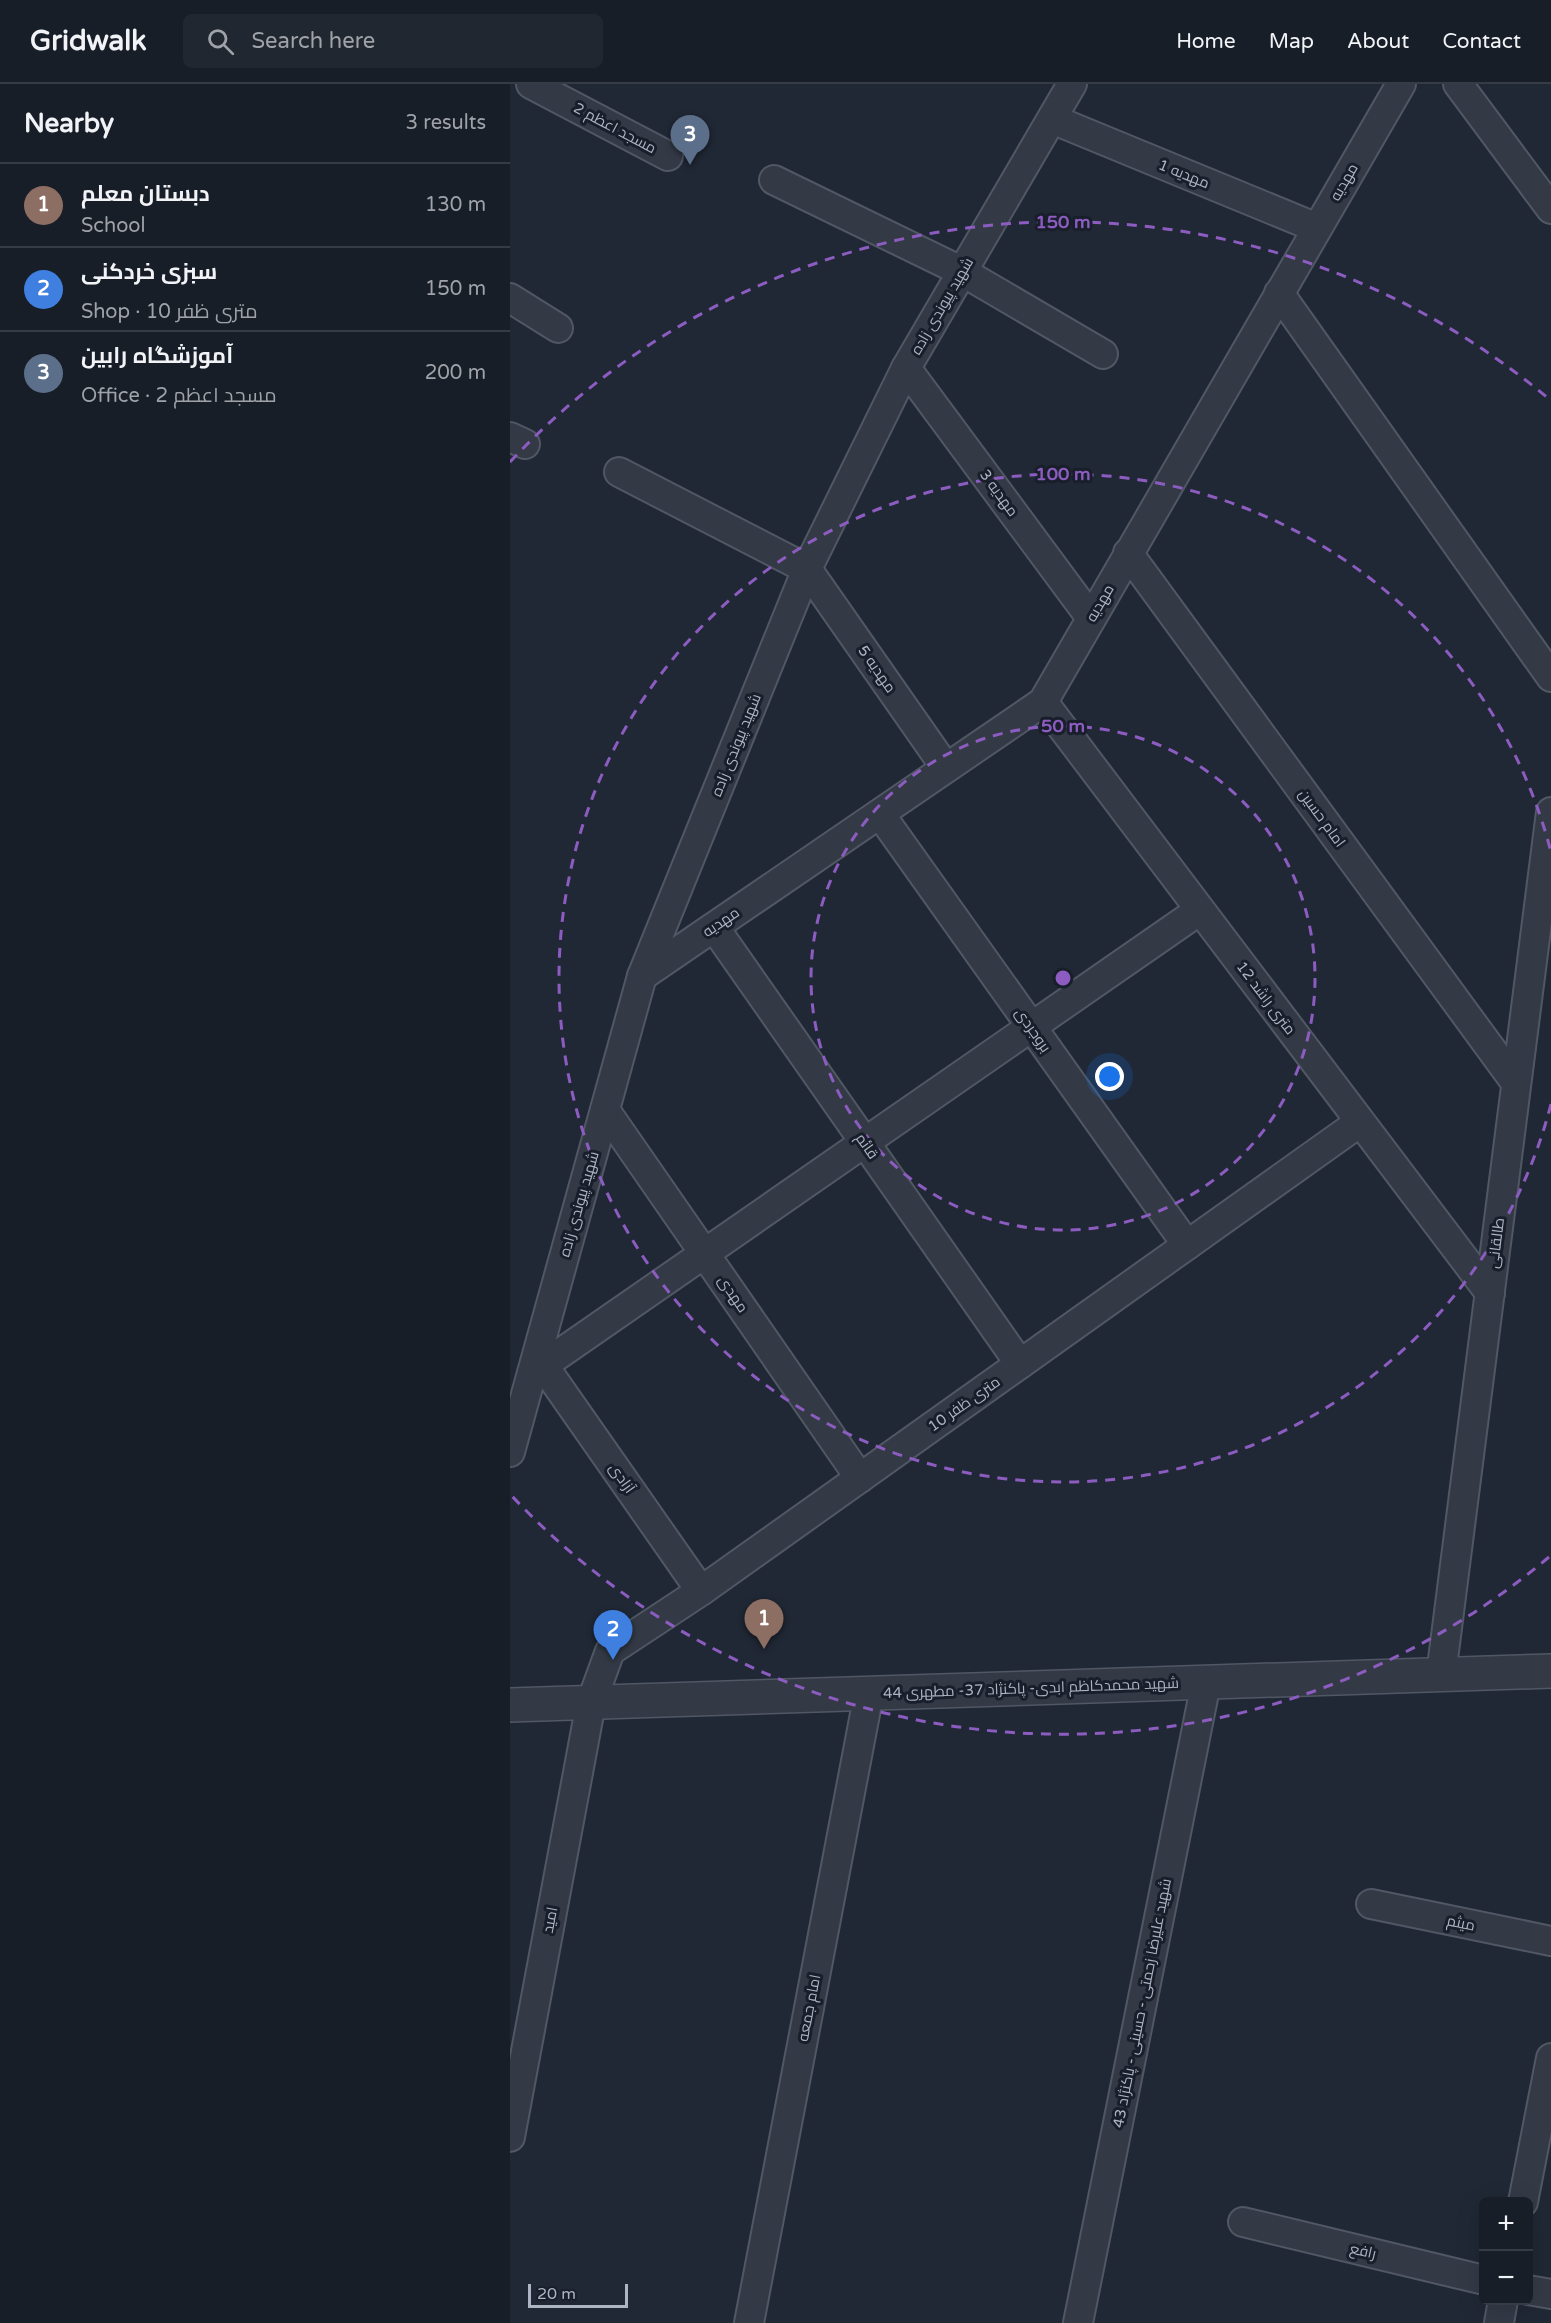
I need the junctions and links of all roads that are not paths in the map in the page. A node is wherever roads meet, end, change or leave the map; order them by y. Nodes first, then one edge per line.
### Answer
1 (531, 84) edge
2 (1072, 84) edge
3 (1401, 84) edge
4 (1458, 84) edge
5 (1052, 119) junction
6 (668, 156) dead end
7 (774, 180) dead end
8 (1551, 209) edge
9 (1317, 228) junction
10 (961, 271) junction
11 (1279, 293) junction
12 (510, 298) edge
13 (558, 328) dead end
14 (1102, 354) dead end
15 (906, 368) junction
16 (619, 472) dead end
17 (1128, 553) junction
18 (807, 569) junction
19 (1091, 618) junction
20 (1551, 677) edge
21 (1043, 702) junction
22 (946, 768) junction
23 (1551, 812) edge
24 (880, 814) junction
25 (1200, 909) junction
26 (714, 927) junction
27 (642, 976) junction
28 (1031, 1026) junction
29 (1516, 1083) junction
30 (606, 1110) junction
31 (1360, 1122) junction
32 (864, 1142) junction
33 (1187, 1245) junction
34 (705, 1252) junction
35 (1490, 1293) junction
36 (1020, 1364) junction
37 (537, 1369) junction
38 (510, 1449) edge
39 (860, 1478) junction
40 (701, 1591) junction
41 (1551, 1671) edge
42 (1441, 1675) junction
43 (1206, 1683) junction
44 (869, 1694) junction
45 (591, 1703) junction
46 (510, 1705) edge
47 (1371, 1904) dead end
48 (1551, 1941) edge
49 (1551, 2058) edge
50 (510, 2137) edge
51 (1524, 2197) edge
52 (1243, 2222) dead end
53 (1479, 2279) edge
54 (1533, 2291) edge
55 (1551, 2294) edge
56 (1502, 2305) edge
57 (749, 2323) edge
58 (1078, 2323) edge
59 (1499, 2323) edge

1 - 6 street, مسجد اعظم 2
2 - 5 street, شهید پیوندی زاده
3 - 9 street, مهدیه
4 - 8 street
5 - 9 street, مهدیه 1
5 - 10 street, شهید پیوندی زاده
7 - 10 street
9 - 11 street, مهدیه
10 - 14 street
10 - 15 street, شهید پیوندی زاده
11 - 17 street, مهدیه
11 - 20 street
12 - 13 street
15 - 18 street, شهید پیوندی زاده
15 - 19 street, مهدیه 3
16 - 18 street
17 - 19 street, مهدیه
17 - 29 street, امام حسین
18 - 22 street, مهدیه 5
18 - 27 street, شهید پیوندی زاده
19 - 21 street, مهدیه
21 - 22 street, مهدیه
21 - 25 street, 12 متری راشد
22 - 24 street, مهدیه
23 - 29 street, طالقانی
24 - 26 street, مهدیه
24 - 28 street, بروجردی
25 - 28 street
25 - 31 street, 12 متری راشد
26 - 27 street, مهدیه
26 - 32 street, قائم
27 - 30 street, شهید پیوندی زاده
28 - 32 street
28 - 33 street, بروجردی
29 - 35 street, طالقانی
30 - 34 street, مهدی
30 - 37 street, شهید پیوندی زاده
31 - 33 street, 10 متری ظفر
31 - 35 street, 12 متری راشد
32 - 34 street
32 - 36 street, قائم
33 - 36 street, 10 متری ظفر
34 - 37 street
34 - 39 street, مهدی
35 - 42 street, طالقانی
36 - 39 street, 10 متری ظفر
37 - 38 street, شهید پیوندی زاده
37 - 40 street, آزادی
39 - 40 street, 10 متری ظفر
40 - 45 street, 10 متری ظفر
41 - 42 street, شهید محمدکاظم ابدی- پاکنژاد 37- مطهری 44
42 - 43 street, شهید محمدکاظم ابدی- پاکنژاد 37- مطهری 44
43 - 44 street, شهید محمدکاظم ابدی- پاکنژاد 37- مطهری 44
43 - 58 street, شهید علیرضا زحمتی - حسینی - پاکنژاد 43
44 - 45 street, شهید محمدکاظم ابدی- پاکنژاد 37- مطهری 44
44 - 57 street, امام جمعه
45 - 46 street, شهید محمدکاظم ابدی- پاکنژاد 37- مطهری 44
45 - 50 street, امید
47 - 48 street, میثم
49 - 51 street
52 - 53 street, رافع
54 - 55 street
56 - 59 street

